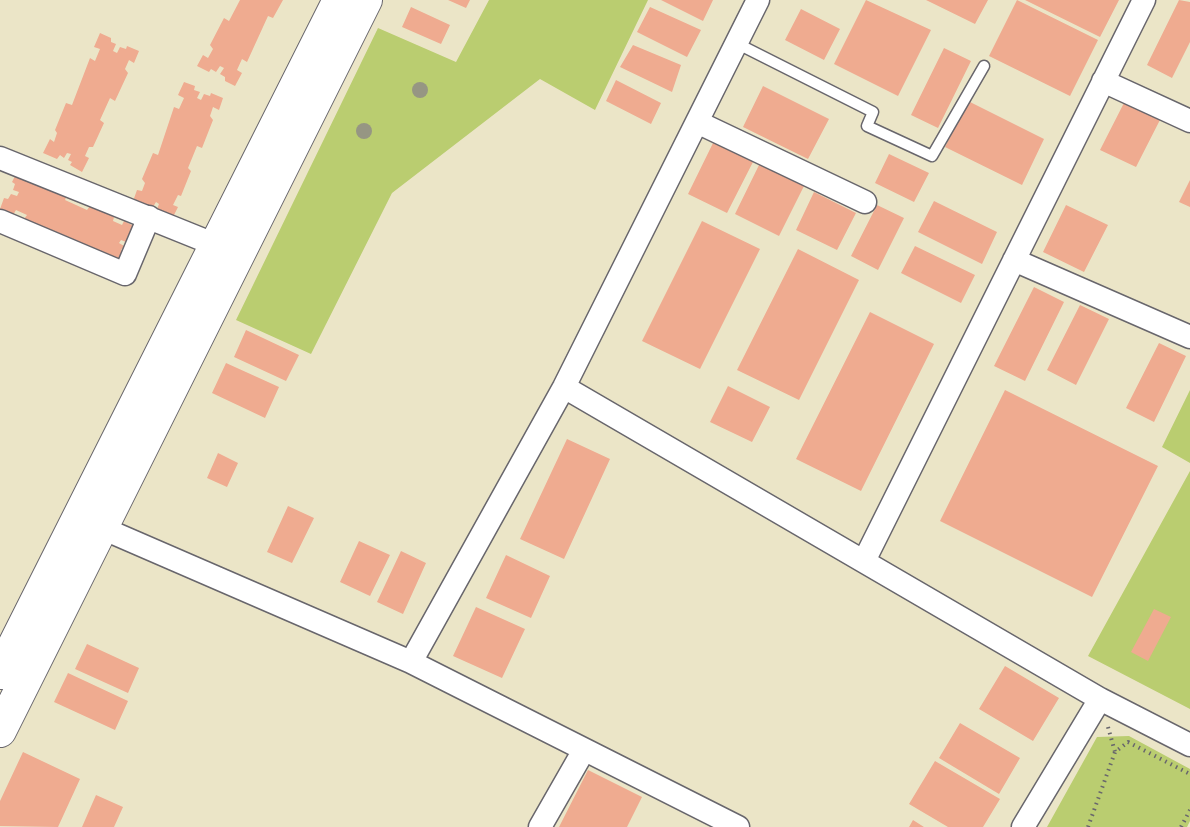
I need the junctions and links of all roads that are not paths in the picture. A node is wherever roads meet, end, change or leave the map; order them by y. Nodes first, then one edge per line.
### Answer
1 (339, 0) edge
2 (366, 0) edge
3 (758, 0) edge
4 (1144, 0) edge
5 (736, 44) junction
6 (984, 66) dead end
7 (1103, 81) junction
8 (1190, 121) edge
9 (697, 122) junction
10 (0, 158) edge
11 (865, 202) dead end
12 (149, 217) junction
13 (0, 221) edge
14 (216, 245) junction
15 (1014, 260) junction
16 (1190, 337) edge
17 (564, 387) junction
18 (90, 523) junction
19 (864, 561) junction
20 (8, 638) edge
21 (411, 662) junction
22 (0, 673) edge
23 (1100, 699) junction
24 (0, 731) edge
25 (1190, 746) edge
26 (584, 750) junction
27 (540, 827) edge
28 (738, 827) edge
29 (1023, 827) edge

1 - 14 main road
2 - 18 main road
3 - 5 street
4 - 7 street
5 - 6 lane
5 - 9 street
7 - 8 street
7 - 15 street
9 - 11 street
9 - 17 street
10 - 12 street
12 - 13 street
12 - 14 street
14 - 18 main road
15 - 16 street
15 - 19 street
17 - 19 street
17 - 21 street
18 - 20 main road
18 - 21 street
18 - 24 main road
19 - 23 street
20 - 22 main road
21 - 26 street
23 - 25 street
23 - 29 street
26 - 27 street
26 - 28 street

